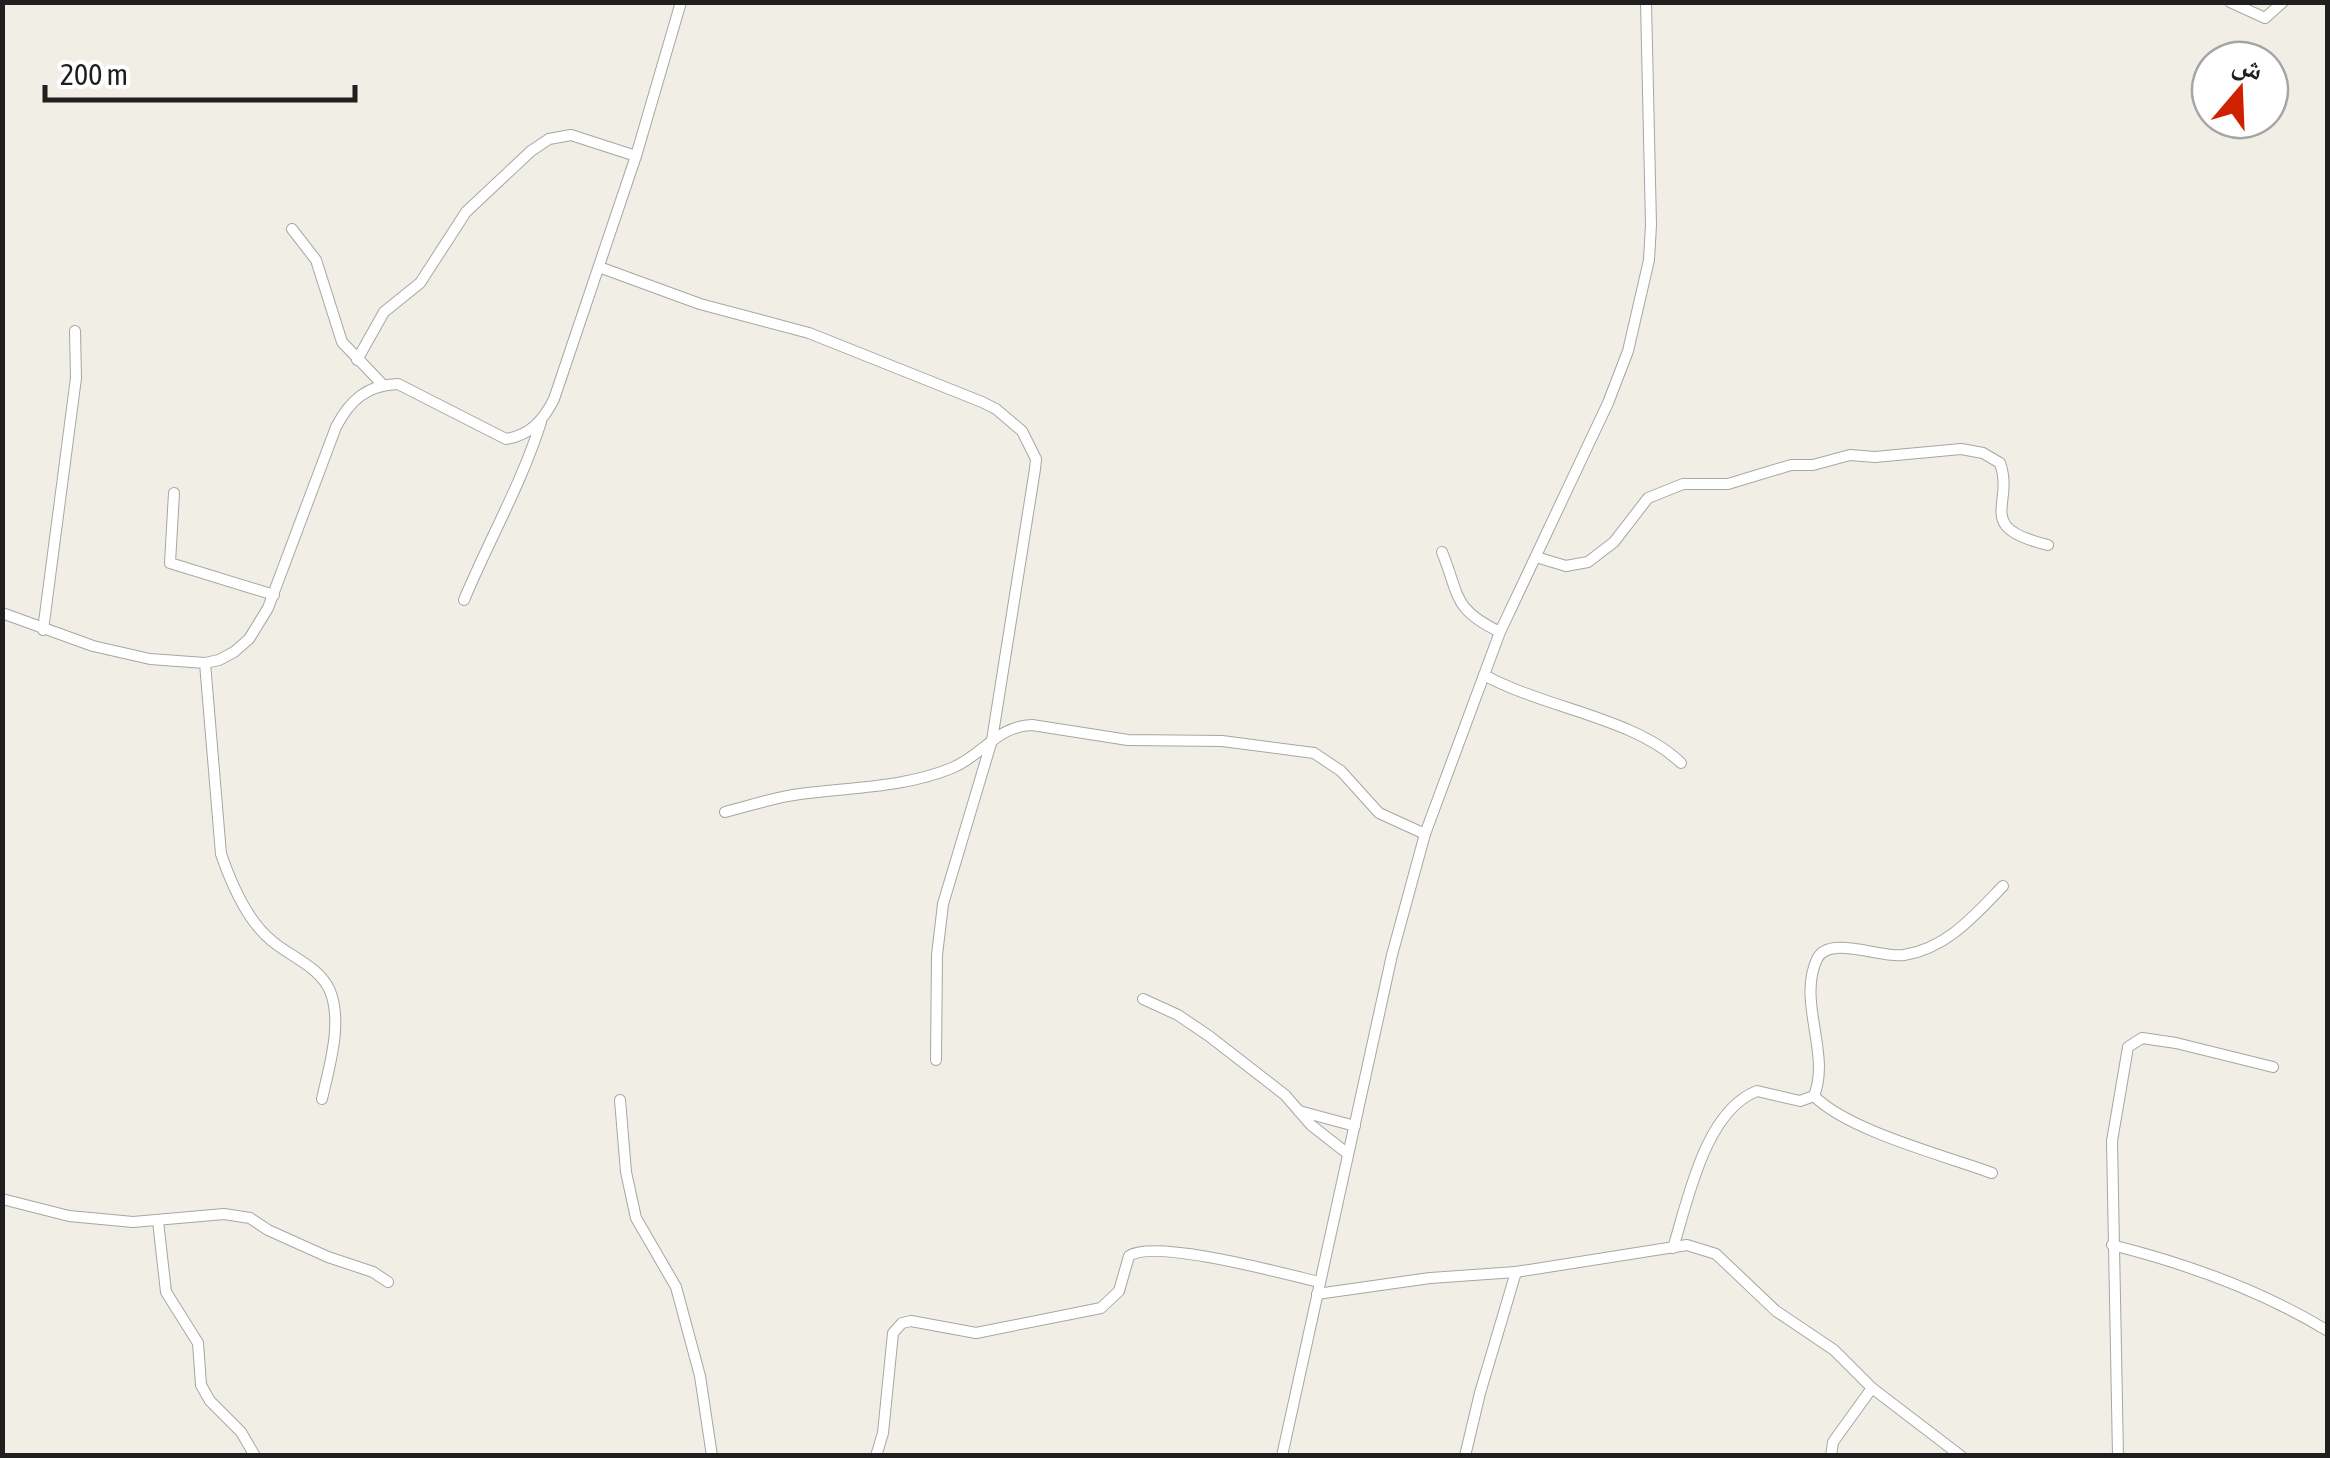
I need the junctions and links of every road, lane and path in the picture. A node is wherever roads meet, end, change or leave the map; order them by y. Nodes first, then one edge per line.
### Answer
1 (682, 2) edge
2 (1646, 2) edge
3 (2230, 2) edge
4 (2283, 2) edge
5 (636, 156) junction
6 (292, 229) dead end
7 (599, 267) junction
8 (75, 332) dead end
9 (357, 360) junction
10 (383, 385) junction
11 (541, 422) junction
12 (174, 493) dead end
13 (2048, 545) dead end
14 (1442, 552) dead end
15 (1536, 557) junction
16 (274, 595) junction
17 (464, 600) dead end
18 (2, 613) edge
19 (43, 630) junction
20 (1500, 632) junction
21 (204, 663) junction
22 (1484, 675) junction
23 (992, 740) junction
24 (1681, 763) dead end
25 (725, 812) dead end
26 (1425, 834) junction
27 (2004, 886) dead end
28 (1143, 999) dead end
29 (936, 1060) dead end
30 (2273, 1067) dead end
31 (1814, 1096) junction
32 (322, 1100) dead end
33 (620, 1100) dead end
34 (1298, 1111) junction
35 (1356, 1126) junction
36 (1348, 1154) junction
37 (1992, 1173) dead end
38 (2, 1199) edge
39 (158, 1220) junction
40 (2112, 1245) junction
41 (1673, 1248) junction
42 (1516, 1272) junction
43 (388, 1282) dead end
44 (1318, 1288) junction
45 (2328, 1330) edge
46 (1872, 1388) junction
47 (254, 1456) edge
48 (712, 1456) edge
49 (876, 1456) edge
50 (1282, 1456) edge
51 (1465, 1456) edge
52 (1831, 1456) edge
53 (1961, 1456) edge
54 (2118, 1456) edge

1 - 5 street
2 - 15 street
3 - 4 street
5 - 7 street
5 - 9 street
6 - 9 street
7 - 11 street
7 - 23 street
8 - 19 street
9 - 10 street
10 - 11 street
10 - 16 street
11 - 17 street
12 - 16 street
13 - 15 street
14 - 20 street
15 - 20 street
16 - 21 street
18 - 19 street
19 - 21 street
20 - 22 street
21 - 32 street
22 - 24 street
22 - 26 street
23 - 25 street
23 - 26 street
23 - 29 street
26 - 35 street
27 - 31 street
28 - 34 street
30 - 40 street
31 - 37 street
31 - 41 street
33 - 48 street
34 - 35 street
34 - 36 street
35 - 36 street
36 - 44 street
38 - 39 street
39 - 43 street
39 - 47 street
40 - 45 street
40 - 54 street
41 - 42 street
41 - 46 street
42 - 44 street
42 - 51 street
44 - 49 street
44 - 50 street
46 - 52 street
46 - 53 street

